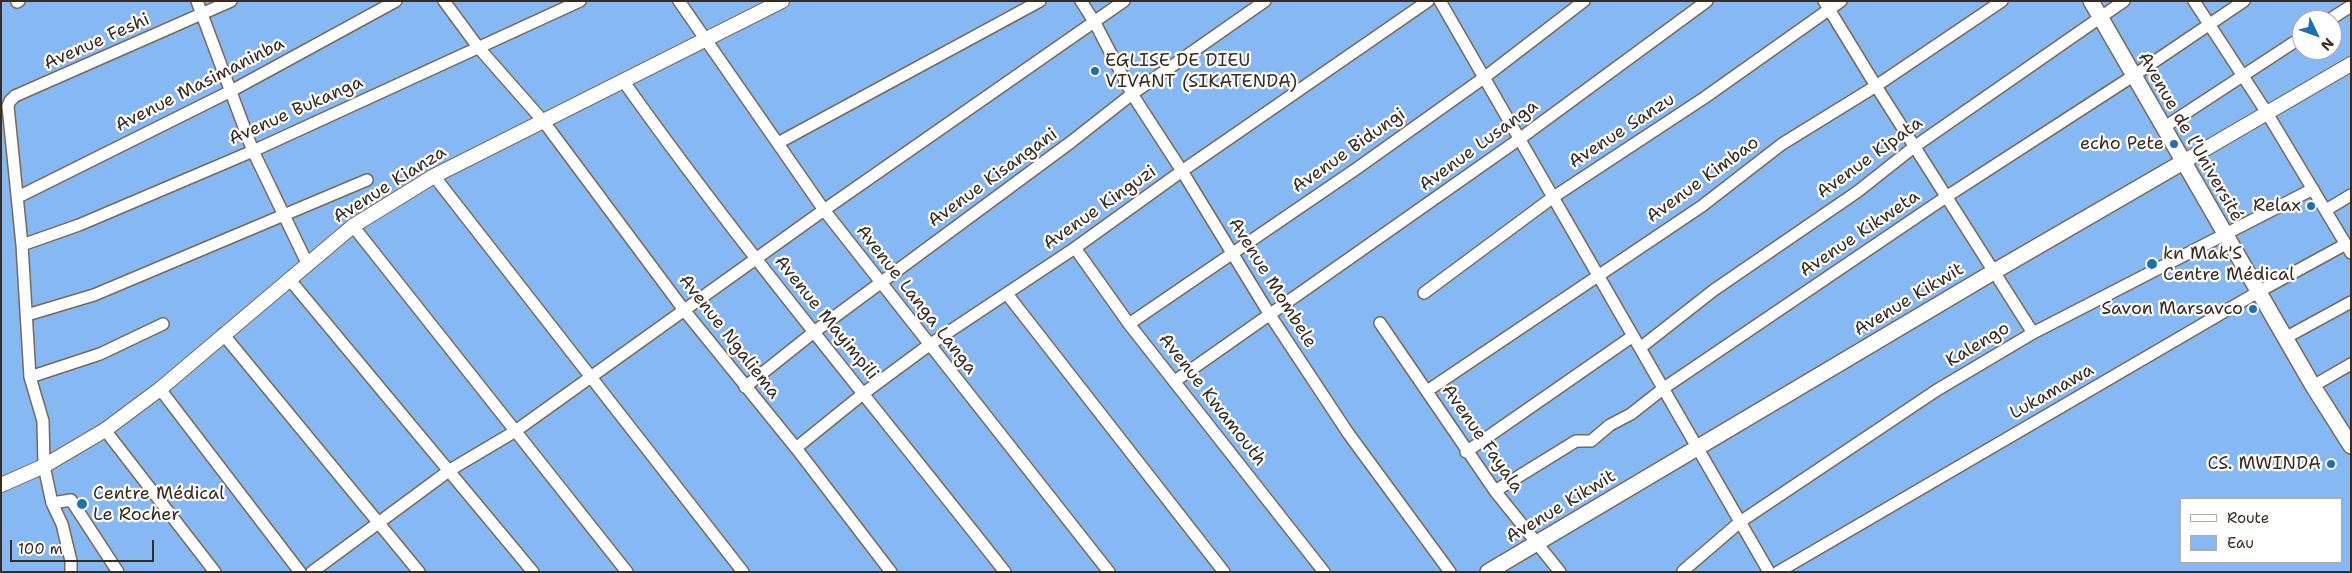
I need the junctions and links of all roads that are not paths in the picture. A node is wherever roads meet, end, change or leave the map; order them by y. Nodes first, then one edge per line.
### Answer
1 (197, 1) edge
2 (231, 1) edge
3 (396, 1) edge
4 (444, 1) edge
5 (580, 1) edge
6 (679, 1) edge
7 (782, 1) edge
8 (1040, 1) edge
9 (1080, 1) edge
10 (1124, 1) edge
11 (1265, 1) edge
12 (1428, 1) edge
13 (1440, 1) edge
14 (1584, 1) edge
15 (1707, 1) edge
16 (1841, 1) edge
17 (2002, 1) edge
18 (2091, 1) edge
19 (2124, 1) edge
20 (2194, 1) edge
21 (2244, 1) edge
22 (1827, 6) edge
23 (202, 15) junction
24 (2100, 16) junction
25 (1095, 23) junction
26 (2209, 24) junction
27 (708, 40) junction
28 (2292, 44) edge
29 (478, 47) junction
30 (2351, 64) edge
31 (2134, 76) junction
32 (2242, 76) junction
33 (1485, 77) junction
34 (624, 82) junction
35 (1876, 86) junction
36 (231, 91) junction
37 (1132, 94) junction
38 (2267, 113) junction
39 (544, 122) junction
40 (2163, 128) junction
41 (1518, 140) junction
42 (778, 144) junction
43 (1914, 147) junction
44 (253, 150) junction
45 (2183, 162) junction
46 (1182, 171) junction
47 (434, 176) junction
48 (367, 180) dead end
49 (2313, 188) junction
50 (2351, 196) edge
51 (18, 197) junction
52 (1946, 197) junction
53 (1552, 198) junction
54 (824, 210) junction
55 (2326, 210) junction
56 (284, 215) junction
57 (353, 226) junction
58 (2224, 233) junction
59 (22, 245) junction
60 (1075, 248) junction
61 (2348, 248) edge
62 (1231, 254) junction
63 (756, 260) junction
64 (308, 265) junction
65 (1995, 271) junction
66 (1597, 274) junction
67 (290, 280) junction
68 (881, 283) junction
69 (2258, 292) junction
70 (1424, 293) dead end
71 (1007, 294) junction
72 (2351, 302) edge
73 (684, 310) junction
74 (27, 315) junction
75 (1270, 315) junction
76 (1380, 323) dead end
77 (163, 324) dead end
78 (1129, 324) junction
79 (814, 332) junction
80 (2034, 333) junction
81 (223, 334) junction
82 (1633, 336) junction
83 (2285, 338) junction
84 (929, 346) junction
85 (1640, 348) junction
86 (2351, 364) edge
87 (30, 377) junction
88 (590, 378) junction
89 (1175, 382) junction
90 (2313, 386) junction
91 (744, 387) junction
92 (1664, 388) junction
93 (160, 389) junction
94 (1426, 391) junction
95 (864, 393) junction
96 (2335, 420) junction
97 (2351, 426) edge
98 (105, 430) junction
99 (514, 432) junction
100 (2351, 446) edge
101 (796, 448) junction
102 (1696, 448) junction
103 (1466, 452) junction
104 (44, 466) junction
105 (450, 470) junction
106 (1, 485) edge
107 (1495, 491) junction
108 (52, 504) junction
109 (379, 522) junction
110 (1740, 522) junction
111 (1536, 543) junction
112 (1684, 571) edge
113 (71, 572) edge
114 (118, 572) edge
115 (216, 572) edge
116 (300, 572) edge
117 (312, 572) edge
118 (419, 572) edge
119 (533, 572) edge
120 (627, 572) edge
121 (743, 572) edge
122 (891, 572) edge
123 (1005, 572) edge
124 (1109, 572) edge
125 (1224, 572) edge
126 (1324, 572) edge
127 (1450, 572) edge
128 (1488, 572) edge
129 (1560, 572) edge
130 (1769, 572) edge
131 (1778, 572) edge

1 - 23 street
2 - 23 street, Avenue Feshi
3 - 36 street, Avenue Masimaninba
4 - 29 street, Avenue Ngaliema
5 - 29 street, Avenue Bukanga
6 - 27 street, Avenue Langa Langa
7 - 27 street, Avenue Kianza
8 - 42 street
9 - 25 street, Avenue Mombele
10 - 25 street
11 - 37 street, Avenue Kisangani
12 - 46 street, Avenue Kinguzi
13 - 33 street
14 - 33 street, Avenue Bidungi
15 - 41 street, Avenue Lusanga
16 - 22 street, Avenue Sanzu
17 - 35 street, Avenue Kimbao
18 - 24 main road, Avenue de l’Université
19 - 24 street, Avenue Kipata
20 - 26 street
21 - 26 street, Avenue Kikweta
22 - 35 street
22 - 53 street, Avenue Sanzu
23 - 36 street
23 - 51 street, Avenue Feshi
24 - 31 main road, Avenue de l’Université
24 - 43 street, Avenue Kipata
25 - 37 street, Avenue Mombele
25 - 54 street
26 - 31 street, Avenue Kikweta
26 - 32 street
27 - 34 street, Avenue Kianza
27 - 42 street, Avenue Langa Langa
28 - 32 street
29 - 39 street, Avenue Ngaliema
29 - 44 street, Avenue Bukanga
30 - 38 street, Avenue Kikwit
31 - 40 main road, Avenue de l’Université
31 - 52 street, Avenue Kikweta
32 - 38 street
32 - 40 street
33 - 41 street
33 - 62 street, Avenue Bidungi
34 - 39 street, Avenue Kianza
34 - 63 street, Avenue Mayimpili
35 - 43 street
35 - 66 street, Avenue Kimbao
36 - 44 street
36 - 51 street, Avenue Masimaninba
37 - 46 street, Avenue Mombele
37 - 68 street, Avenue Kisangani
38 - 45 street, Avenue Kikwit
38 - 49 street
39 - 47 street, Avenue Kianza
39 - 73 street, Avenue Ngaliema
40 - 45 main road, Avenue de l’Université
41 - 53 street
41 - 75 street, Avenue Lusanga
42 - 54 street, Avenue Langa Langa
43 - 52 street
43 - 85 street, Avenue Kipata
44 - 56 street
44 - 59 street, Avenue Bukanga
45 - 58 main road, Avenue de l’Université
45 - 65 main road, Avenue Kikwit
46 - 60 street, Avenue Kinguzi
46 - 62 street, Avenue Mombele
47 - 57 street, Avenue Kianza
47 - 88 street
48 - 56 street
49 - 55 street
49 - 58 street, Kalengo
50 - 55 street
51 - 59 street
52 - 65 street
52 - 92 street, Avenue Kikweta
53 - 66 street
53 - 70 street, Avenue Sanzu
54 - 63 street
54 - 68 street, Avenue Langa Langa
55 - 61 street
56 - 64 street
56 - 74 street
57 - 64 street, Avenue Kianza
57 - 99 street
58 - 69 main road, Avenue de l’Université
58 - 80 street, Kalengo
59 - 74 street
60 - 71 street, Avenue Kinguzi
60 - 78 street, Avenue Kwamouth
61 - 69 street, Lukamawa
62 - 75 street, Avenue Mombele
62 - 78 street, Avenue Bidungi
63 - 73 street
63 - 79 street, Avenue Mayimpili
64 - 67 street, Avenue Kianza
65 - 80 street
65 - 102 main road, Avenue Kikwit
66 - 82 street
66 - 94 street, Avenue Kimbao
67 - 81 street, Avenue Kianza
67 - 105 street
68 - 79 street, Avenue Kisangani
68 - 84 street, Avenue Langa Langa
69 - 83 main road, Avenue de l’Université
69 - 131 street, Lukamawa
71 - 84 street, Avenue Kinguzi
71 - 125 street
72 - 83 street
73 - 88 street
73 - 91 street, Avenue Ngaliema
74 - 87 street
75 - 89 street, Avenue Lusanga
75 - 127 street, Avenue Mombele
76 - 94 street, Avenue Fayala
77 - 87 street
78 - 89 street, Avenue Kwamouth
79 - 91 street, Avenue Kisangani
79 - 95 street, Avenue Mayimpili
80 - 110 street, Kalengo
81 - 93 street, Avenue Kianza
81 - 109 street
82 - 85 street
82 - 103 street
83 - 90 main road, Avenue de l’Université
84 - 95 street, Avenue Kinguzi
84 - 124 street, Avenue Langa Langa
85 - 92 street
86 - 90 street
87 - 104 street
88 - 99 street
88 - 121 street
89 - 126 street, Avenue Kwamouth
90 - 96 main road, Avenue de l’Université
91 - 101 street, Avenue Ngaliema
92 - 102 street
92 - 107 street, Avenue Kikweta
93 - 98 street, Avenue Kianza
93 - 116 street
94 - 103 street, Avenue Fayala
95 - 101 street, Avenue Kinguzi
95 - 123 street, Avenue Mayimpili
96 - 97 main road
96 - 100 main road, Avenue de l’Université
98 - 104 street, Avenue Kianza
98 - 115 street
99 - 105 street
99 - 120 street
101 - 122 street, Avenue Ngaliema
102 - 110 street
102 - 111 main road, Avenue Kikwit
103 - 107 street, Avenue Fayala
104 - 106 street, Avenue Kianza
104 - 108 street
105 - 109 street
105 - 119 street
107 - 111 street, Avenue Fayala
108 - 113 street
108 - 114 street
109 - 117 street
109 - 118 street
110 - 112 street, Kalengo
110 - 130 street
111 - 128 main road, Avenue Kikwit
111 - 129 street, Avenue Fayala

